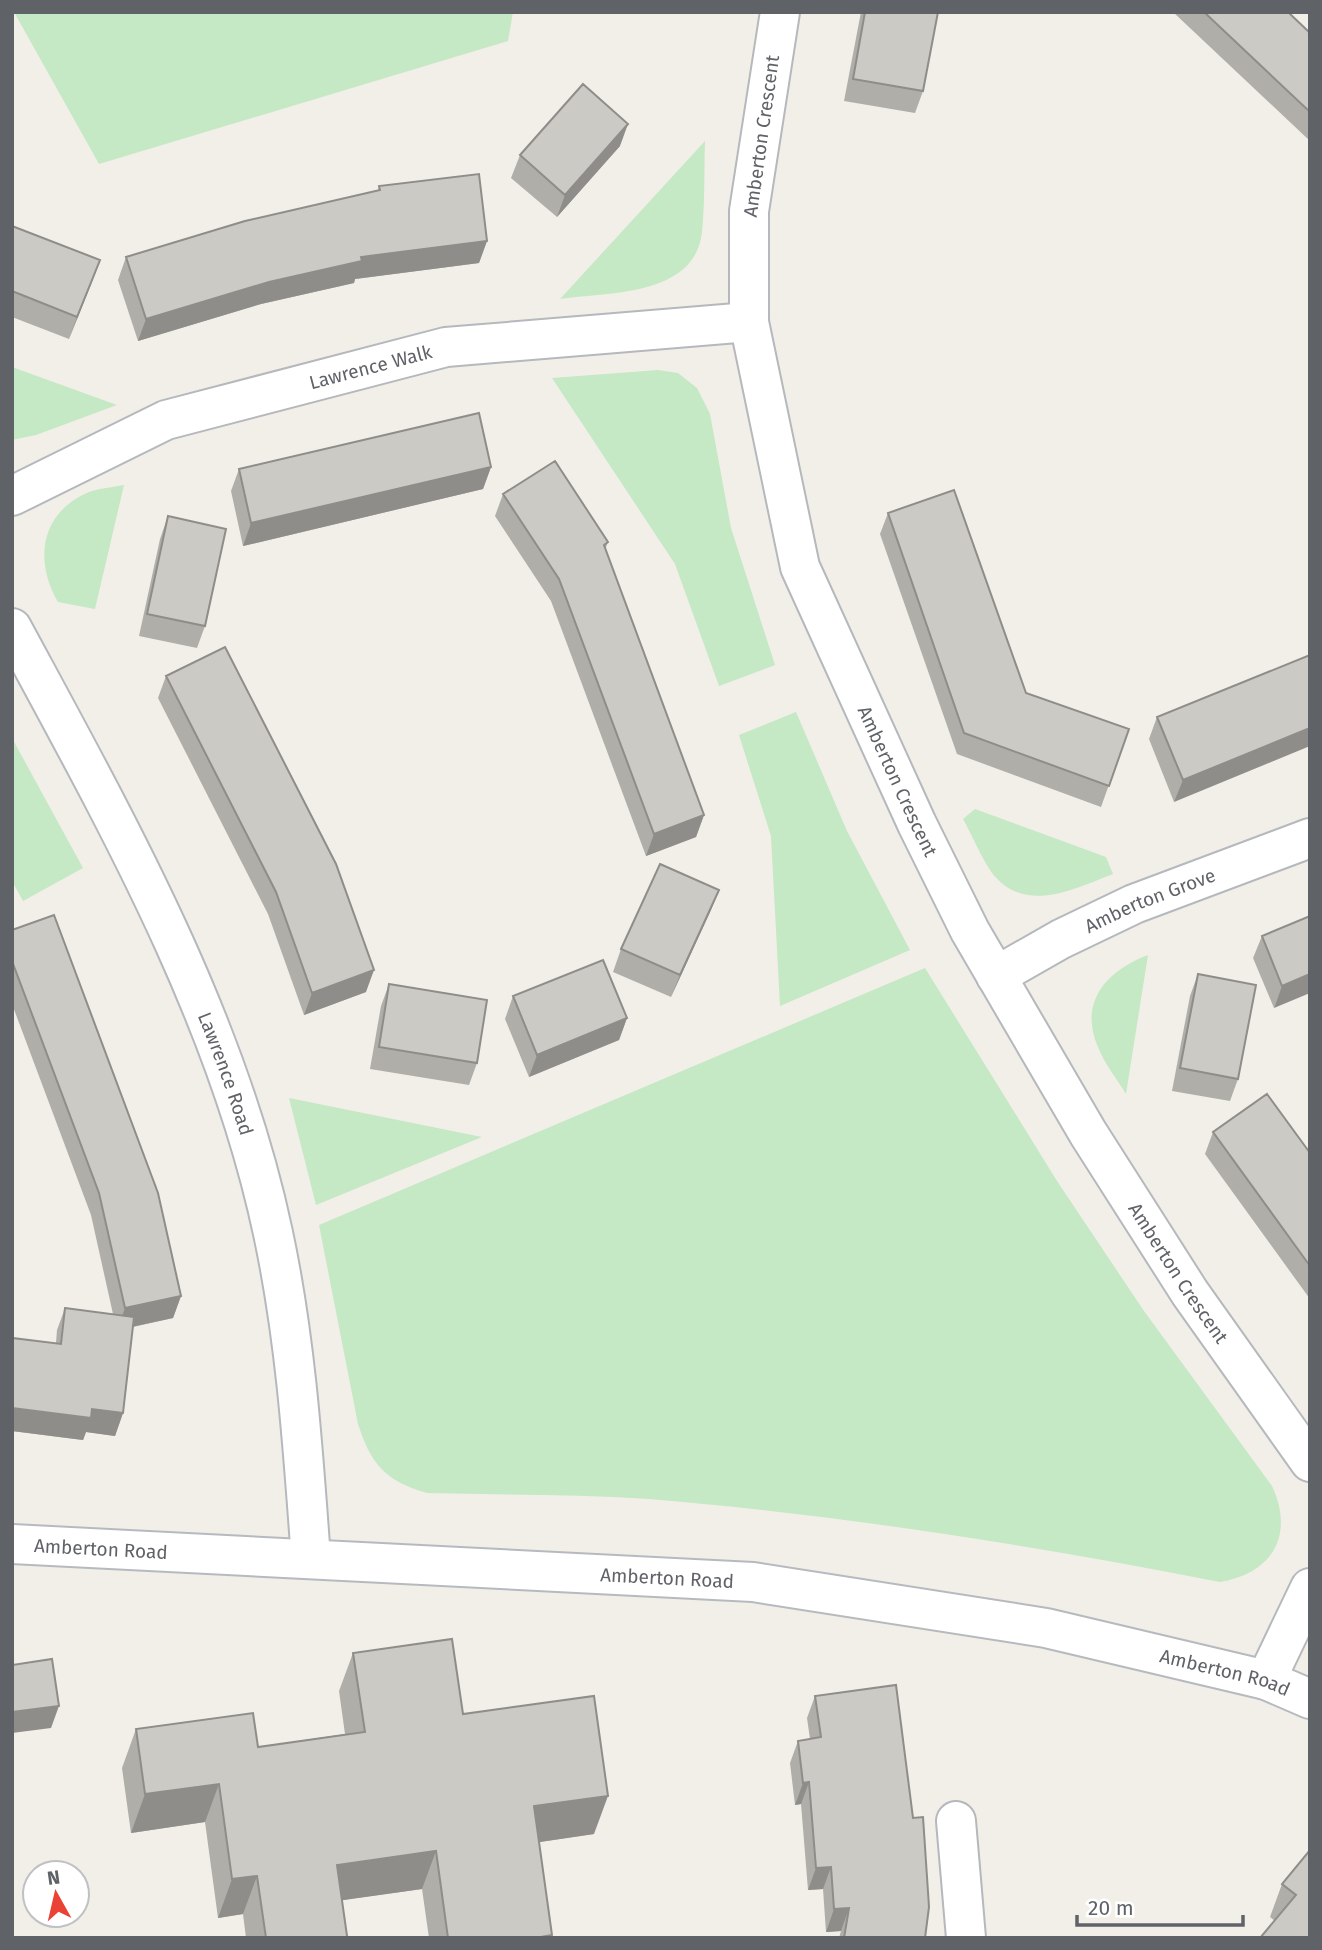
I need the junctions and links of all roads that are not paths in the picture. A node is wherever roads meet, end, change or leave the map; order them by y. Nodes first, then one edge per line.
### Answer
1 (780, 12) edge
2 (749, 322) junction
3 (12, 496) edge
4 (12, 628) edge
5 (1310, 838) edge
6 (996, 976) junction
7 (1310, 1462) edge
8 (12, 1544) edge
9 (311, 1559) junction
10 (1310, 1588) edge
11 (1266, 1680) junction
12 (1310, 1699) edge
13 (956, 1821) dead end
14 (966, 1938) edge

1 - 2 street, Amberton Crescent
2 - 3 street, Lawrence Walk
2 - 6 street, Amberton Crescent
4 - 9 street, Lawrence Road
5 - 6 street, Amberton Grove
6 - 7 street, Amberton Crescent
8 - 9 street, Amberton Road
9 - 11 street, Amberton Road
10 - 11 street
11 - 12 street, Amberton Road
13 - 14 street

